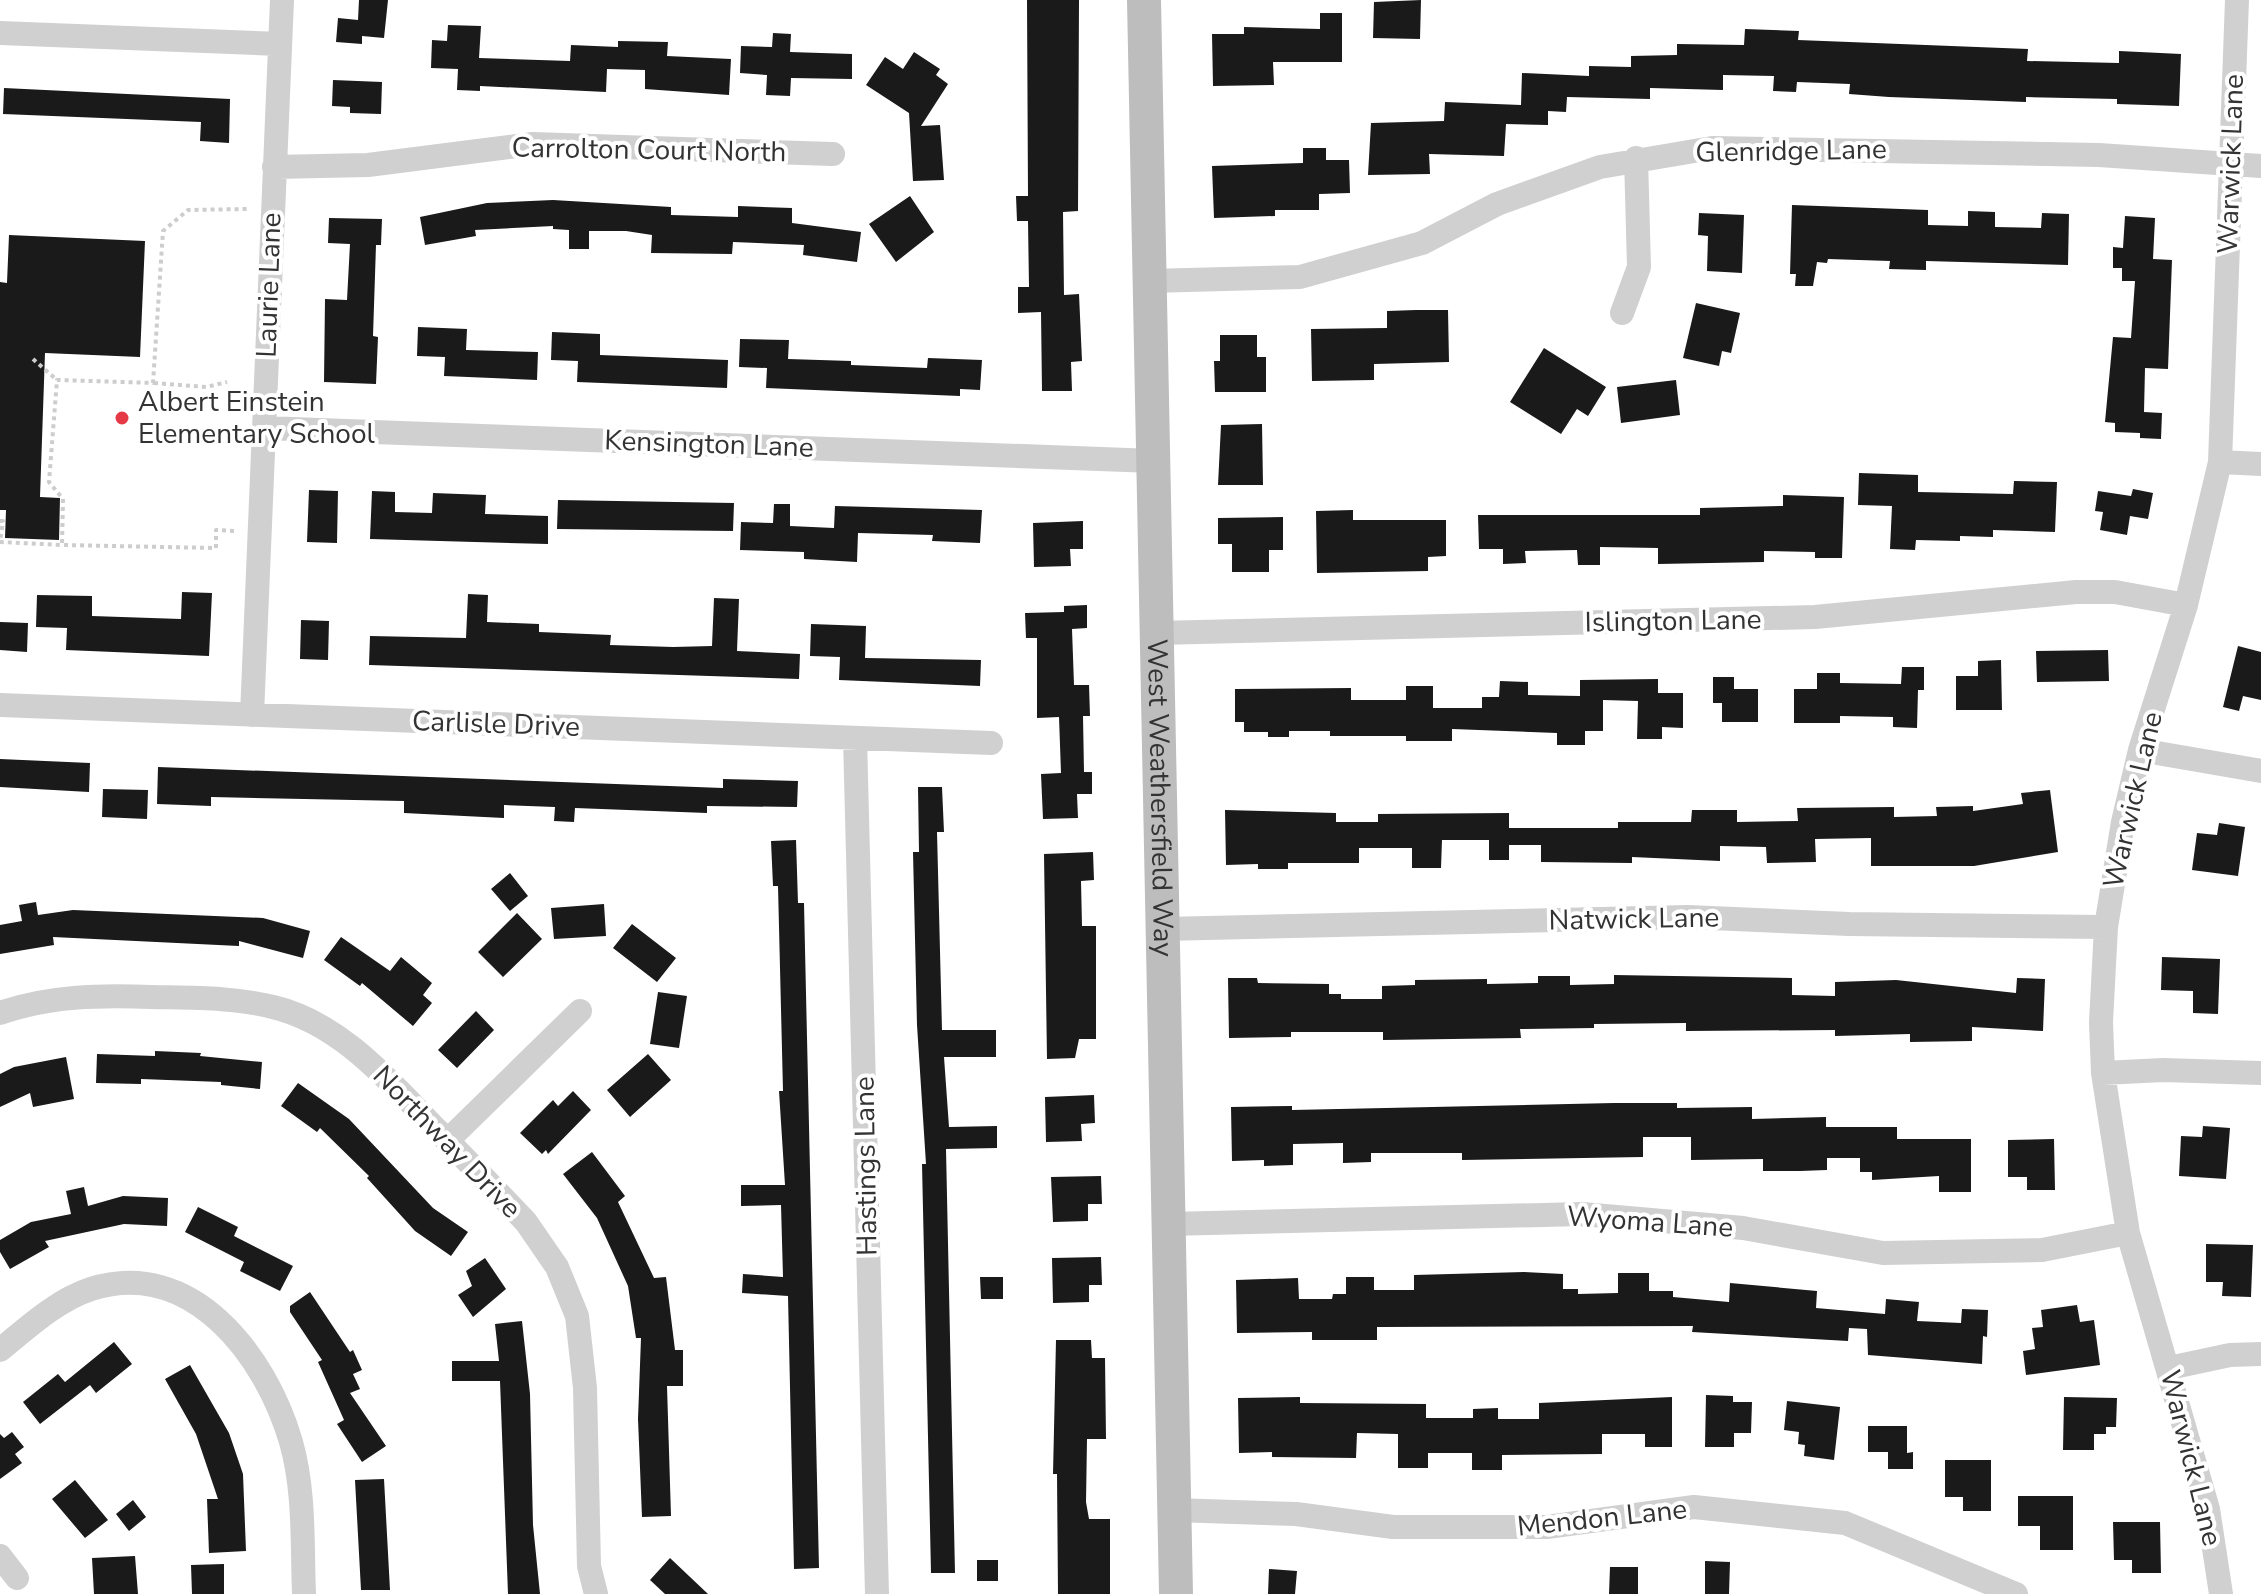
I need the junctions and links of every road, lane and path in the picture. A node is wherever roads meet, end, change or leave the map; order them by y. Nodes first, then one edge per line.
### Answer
1 (282, 0) edge
2 (1144, 0) edge
3 (2237, 0) edge
4 (0, 33) edge
5 (280, 44) junction
6 (833, 154) dead end
7 (1636, 158) junction
8 (2232, 165) junction
9 (2261, 166) edge
10 (274, 167) junction
11 (247, 209) dead end
12 (1150, 281) junction
13 (1622, 313) dead end
14 (33, 359) dead end
15 (57, 380) junction
16 (227, 382) dead end
17 (153, 383) junction
18 (265, 428) junction
19 (1154, 461) junction
20 (2220, 462) junction
21 (2261, 464) edge
22 (0, 521) edge
23 (234, 531) dead end
24 (62, 545) junction
25 (2186, 605) junction
26 (1157, 633) junction
27 (0, 705) edge
28 (252, 715) junction
29 (855, 738) junction
30 (991, 743) dead end
31 (2140, 750) junction
32 (2261, 771) edge
33 (2106, 927) junction
34 (1163, 929) junction
35 (580, 1011) dead end
36 (0, 1013) edge
37 (2103, 1073) junction
38 (2261, 1073) edge
39 (447, 1141) junction
40 (1168, 1224) junction
41 (2128, 1233) junction
42 (0, 1350) edge
43 (2261, 1354) edge
44 (2169, 1368) junction
45 (1174, 1510) junction
46 (0, 1556) edge
47 (17, 1578) dead end
48 (304, 1594) edge
49 (596, 1594) edge
50 (877, 1594) edge
51 (1176, 1594) edge
52 (2016, 1594) edge
53 (2221, 1594) edge

1 - 5 street, Laurie Lane
2 - 12 street, West Weathersfield Way
3 - 8 street, Warwick Lane
4 - 5 street
5 - 10 street, Laurie Lane
6 - 10 street, Carrolton Court North
7 - 8 street, Glenridge Lane
7 - 12 street, Glenridge Lane
7 - 13 street
8 - 9 street, Glenridge Lane
8 - 20 street, Warwick Lane
10 - 18 street, Laurie Lane
11 - 17 path
12 - 19 street, West Weathersfield Way
14 - 15 path
15 - 17 path
15 - 24 path
16 - 17 path
18 - 19 street, Kensington Lane
18 - 28 street, Laurie Lane
19 - 26 street, West Weathersfield Way
20 - 21 street
20 - 25 street, Warwick Lane
22 - 24 path
23 - 24 path
25 - 26 street, Islington Lane
25 - 31 street, Warwick Lane
26 - 34 street, West Weathersfield Way
27 - 28 street, Carlisle Drive
28 - 29 street, Carlisle Drive
29 - 30 street, Carlisle Drive
29 - 50 street, Hastings Lane
31 - 32 street
31 - 33 street, Warwick Lane
33 - 34 street, Natwick Lane
33 - 37 street, Warwick Lane
34 - 40 street, West Weathersfield Way
35 - 39 street
36 - 39 street, Northway Drive
37 - 38 street
37 - 41 street, Warwick Lane
39 - 49 street, Northway Drive
40 - 41 street, Wyoma Lane
40 - 45 street, West Weathersfield Way
41 - 44 street, Warwick Lane
42 - 48 street
43 - 44 street
44 - 53 street, Warwick Lane
45 - 51 street, West Weathersfield Way
45 - 52 street, Mendon Lane
46 - 47 street

